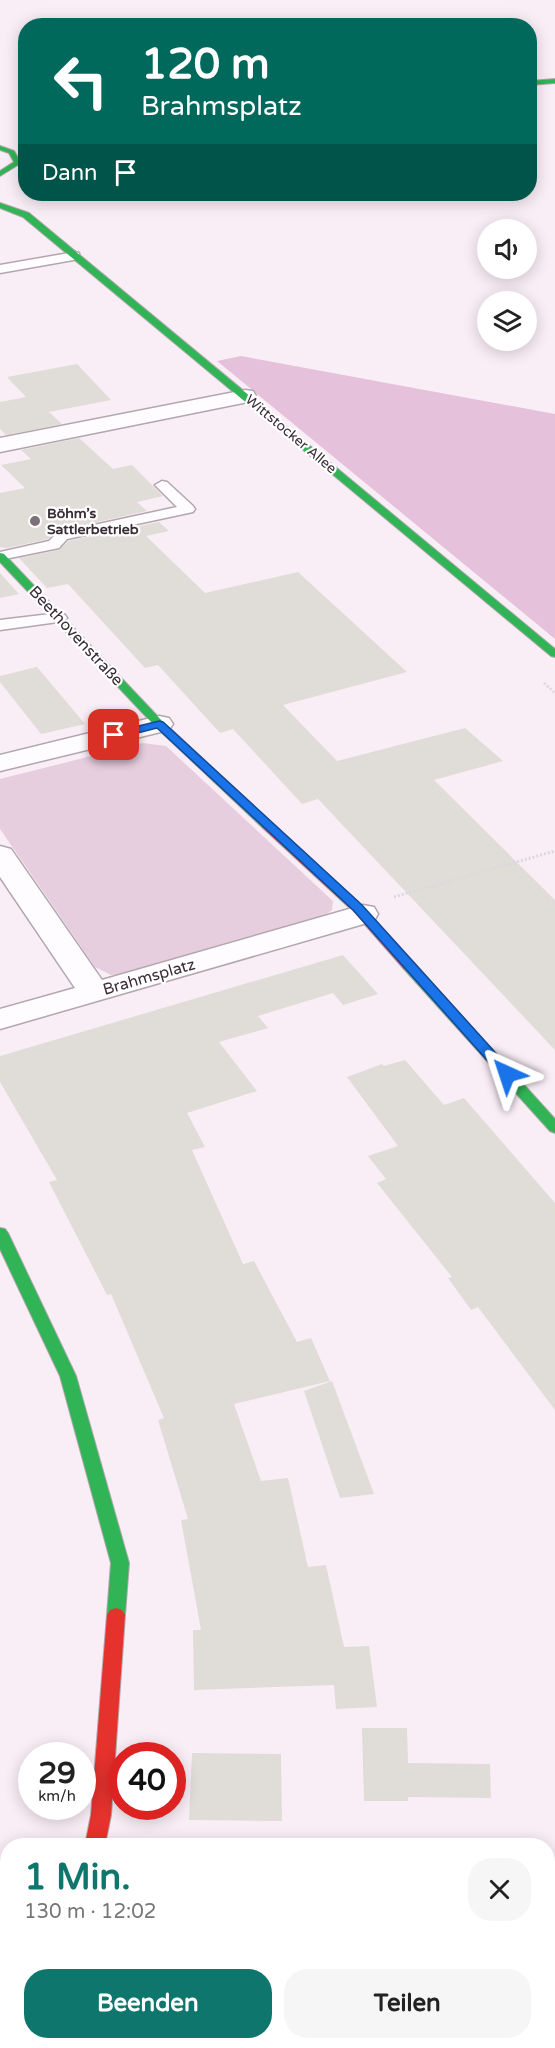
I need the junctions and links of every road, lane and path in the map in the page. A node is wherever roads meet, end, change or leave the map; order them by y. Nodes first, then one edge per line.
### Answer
1 (555, 81) edge
2 (537, 82) edge
3 (18, 148) edge
4 (0, 149) edge
5 (18, 157) edge
6 (18, 165) edge
7 (3, 182) edge
8 (18, 199) edge
9 (20, 201) edge
10 (0, 205) edge
11 (26, 215) junction
12 (75, 256) junction
13 (0, 269) edge
14 (245, 396) junction
15 (0, 445) edge
16 (162, 485) dead end
17 (0, 556) edge
18 (59, 618) junction
19 (0, 625) edge
20 (555, 654) edge
21 (159, 724) junction
22 (0, 763) edge
23 (555, 851) edge
24 (0, 855) edge
25 (360, 911) junction
26 (94, 993) junction
27 (0, 1018) edge
28 (555, 1128) edge
29 (0, 1233) edge
30 (96, 1838) edge

1 - 2 main road
3 - 4 main road
4 - 5 main road
6 - 7 main road
7 - 8 main road
9 - 11 main road
10 - 11 main road
11 - 12 main road, Wittstocker Allee
12 - 13 lane
12 - 14 main road, Wittstocker Allee
14 - 15 street
14 - 20 main road, Wittstocker Allee
16 - 17 lane
17 - 18 main road, Beethovenstraße
18 - 19 lane
18 - 21 main road, Beethovenstraße
21 - 22 street
21 - 25 main road, Beethovenstraße
23 - 25 path
24 - 26 street, Brahmsplatz
25 - 26 street, Brahmsplatz
25 - 28 main road, Beethovenstraße
26 - 27 street
29 - 30 main road

